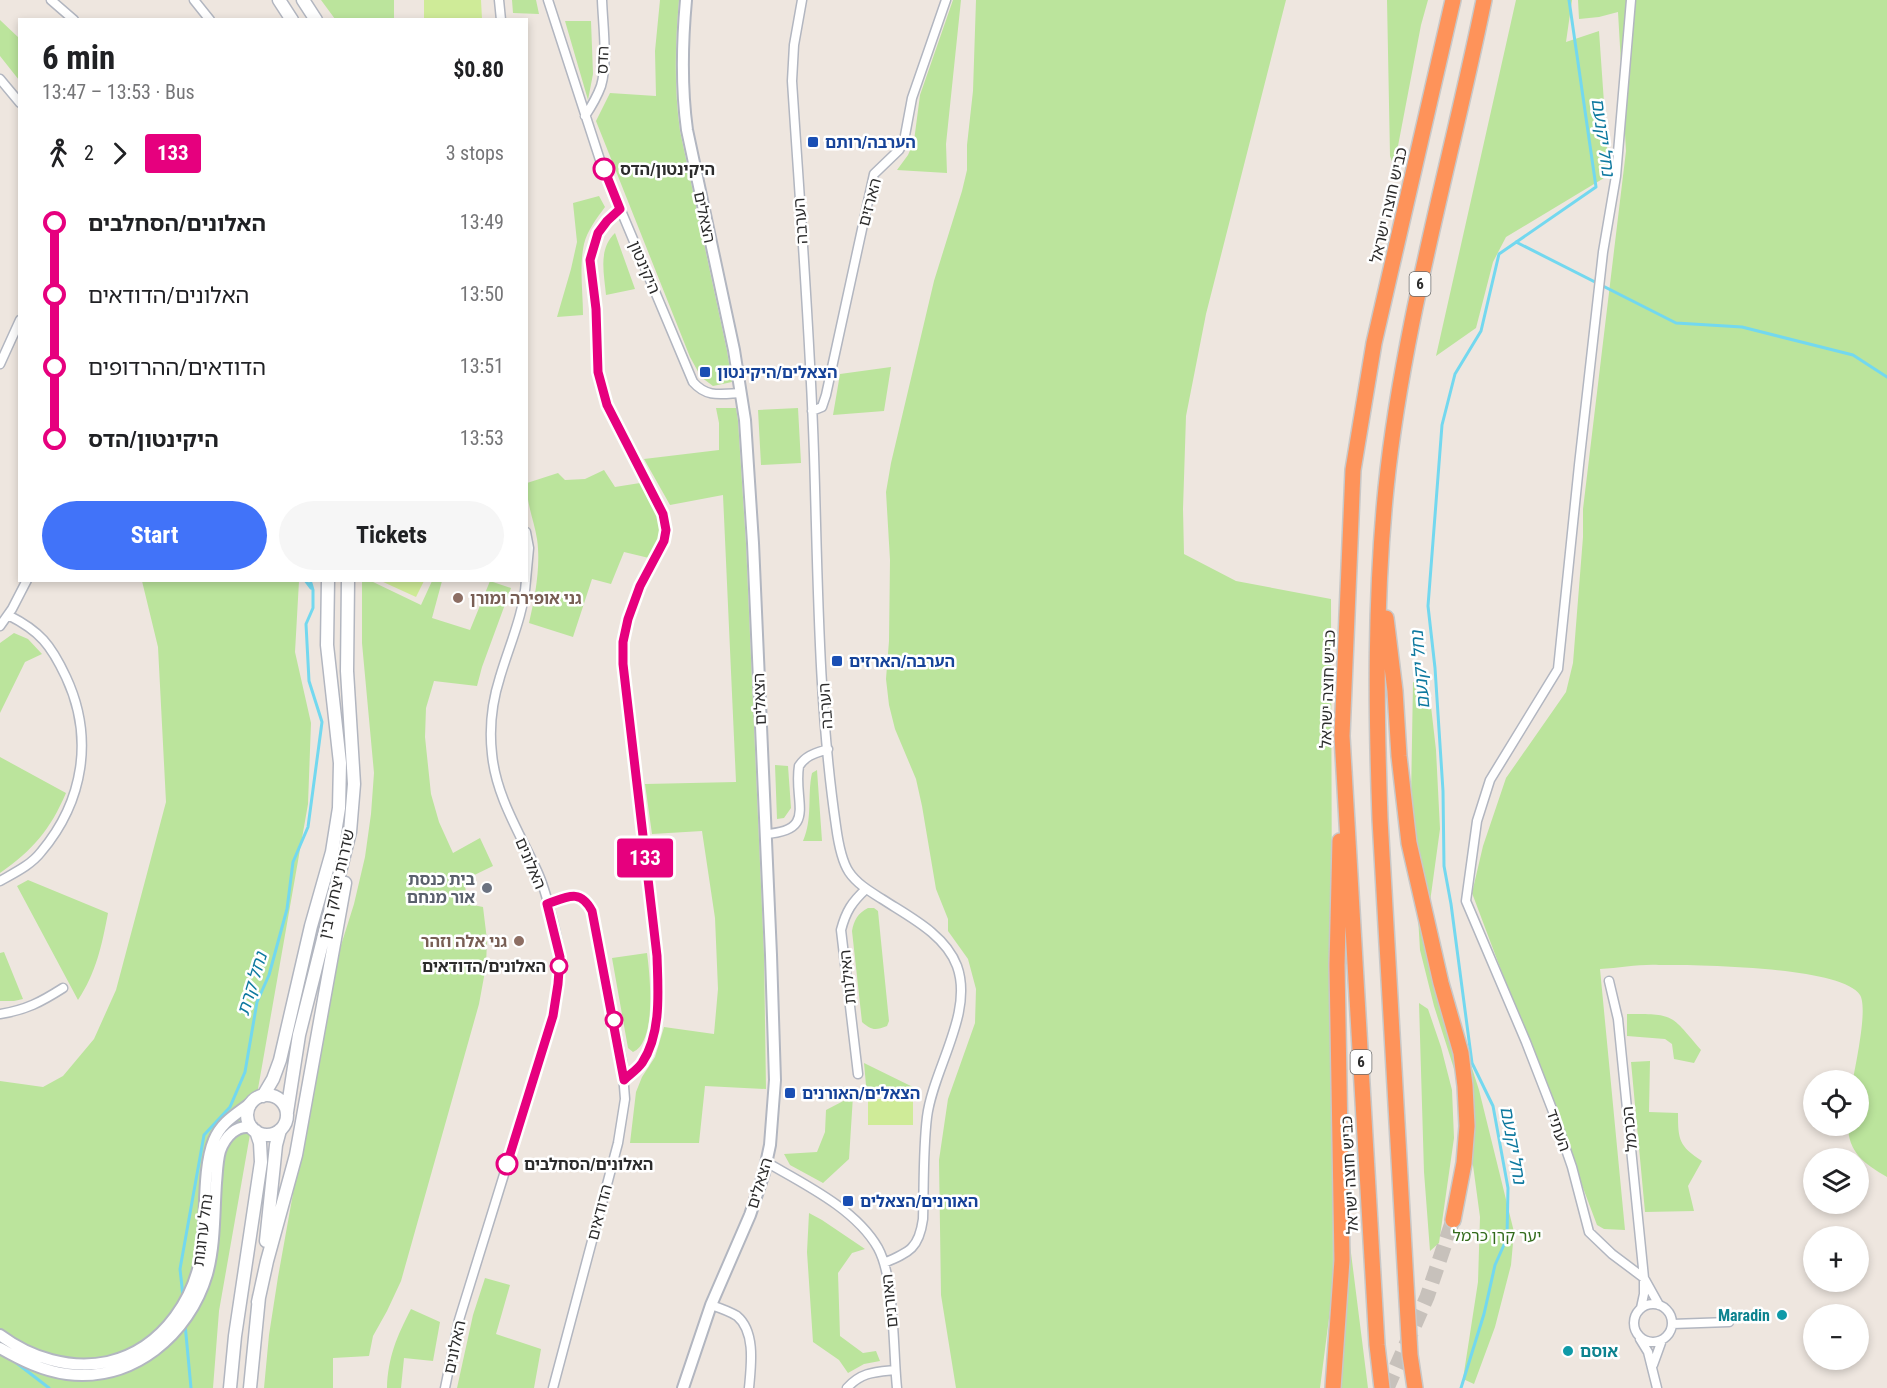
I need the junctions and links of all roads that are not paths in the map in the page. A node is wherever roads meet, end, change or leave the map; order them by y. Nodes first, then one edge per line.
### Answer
1 (51, 0) edge
2 (194, 0) edge
3 (279, 0) edge
4 (303, 0) edge
5 (500, 0) edge
6 (548, 0) edge
7 (602, 0) edge
8 (686, 0) edge
9 (802, 0) edge
10 (946, 0) edge
11 (1453, 0) edge
12 (1484, 0) edge
13 (1631, 0) edge
14 (72, 18) edge
15 (208, 18) edge
16 (291, 18) edge
17 (315, 18) edge
18 (501, 18) edge
19 (0, 79) edge
20 (18, 102) edge
21 (585, 116) junction
22 (620, 209) junction
23 (18, 324) edge
24 (0, 364) edge
25 (741, 393) junction
26 (812, 411) junction
27 (528, 543) edge
28 (528, 559) edge
29 (1381, 573) junction
30 (26, 582) edge
31 (328, 582) edge
32 (348, 582) edge
33 (526, 582) edge
34 (8, 615) junction
35 (0, 626) edge
36 (1342, 736) junction
37 (828, 749) junction
38 (350, 832) junction
39 (765, 834) junction
40 (0, 882) edge
41 (866, 889) junction
42 (547, 904) junction
43 (1609, 981) dead end
44 (63, 988) dead end
45 (0, 1014) edge
46 (858, 1074) dead end
47 (624, 1080) junction
48 (258, 1099) junction
49 (287, 1112) junction
50 (254, 1130) junction
51 (280, 1130) junction
52 (766, 1162) junction
53 (1453, 1220) tunnel mouth
54 (884, 1263) junction
55 (1644, 1278) junction
56 (258, 1302) junction
57 (711, 1305) junction
58 (1659, 1305) junction
59 (1641, 1308) junction
60 (1729, 1322) dead end
61 (1672, 1324) junction
62 (0, 1335) edge
63 (1638, 1336) junction
64 (1662, 1340) junction
65 (0, 1348) edge
66 (1653, 1366) junction
67 (895, 1370) junction
68 (230, 1388) edge
69 (250, 1388) edge
70 (445, 1388) edge
71 (553, 1388) edge
72 (682, 1388) edge
73 (749, 1388) edge
74 (848, 1388) edge
75 (897, 1388) edge
76 (1333, 1388) edge
77 (1382, 1388) edge
78 (1415, 1388) edge
79 (1657, 1388) edge

1 - 14 street
2 - 15 street
3 - 16 main road
4 - 17 main road
5 - 18 street
6 - 21 street, היקינטון
7 - 21 street, הדס
8 - 25 street, הצאלים
9 - 26 street, הערבה
10 - 26 street, הארזים
11 - 36 highway, כביש חוצה ישראל / 6
12 - 29 highway, 6
13 - 55 street, העתיד
19 - 20 street
21 - 22 street, היקינטון
22 - 25 street, היקינטון
22 - 47 street
23 - 24 street
25 - 39 street, הצאלים
26 - 37 street, הערבה
27 - 28 street, האלונים
29 - 53 highway
29 - 78 highway, 6
30 - 34 street
31 - 48 main road, שדרות יצחק רבין
32 - 38 main road, שדרות יצחק רבין
33 - 42 street, האלונים
34 - 35 street
34 - 40 street
36 - 76 highway
36 - 77 highway, כביש חוצה ישראל / 6
37 - 39 street
37 - 41 street, הערבה
38 - 49 main road, שדרות יצחק רבין
38 - 56 main road
39 - 52 street, הצאלים
41 - 46 street, האילנות
41 - 54 street, הערבה
42 - 47 street, הדודאים
42 - 70 street, האלונים
43 - 55 street, הכרמל
44 - 45 street
47 - 71 street, הדודאים
48 - 49 main road
48 - 50 main road
48 - 62 street, נחל ערוגות
49 - 51 main road
50 - 51 main road
50 - 65 street, נחל ערוגות
50 - 68 main road
51 - 56 main road
52 - 54 street, האורנים
52 - 57 street, הצאלים
54 - 67 street, האורנים
55 - 58 street, הכרמל
55 - 59 street, הכרמל
56 - 69 main road
57 - 72 street, הצאלים
57 - 73 street
58 - 59 street
58 - 61 street
59 - 63 street
60 - 61 street
61 - 64 street
63 - 64 street
63 - 66 street
64 - 66 street
66 - 79 street
67 - 74 street
67 - 75 street, האורנים

